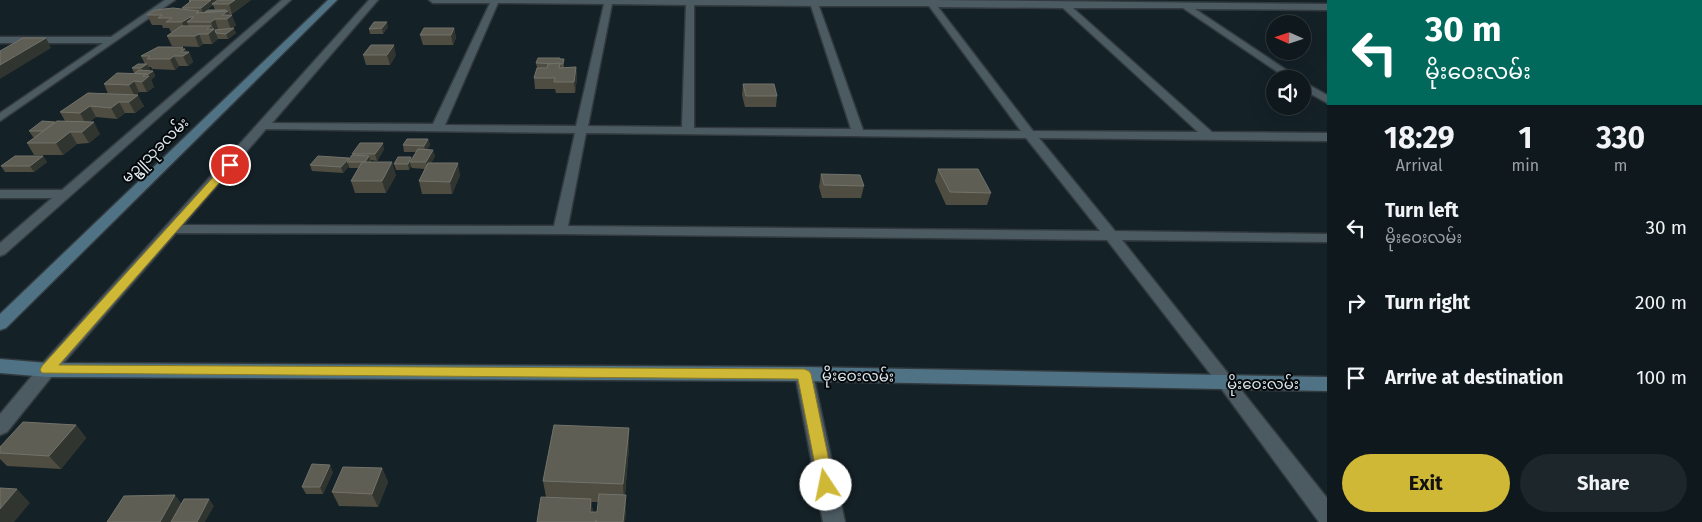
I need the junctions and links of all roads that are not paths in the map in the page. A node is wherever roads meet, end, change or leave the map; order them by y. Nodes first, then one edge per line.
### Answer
1 (171, 0) edge
2 (287, 0) edge
3 (333, 0) edge
4 (374, 0) edge
5 (433, 0) edge
6 (495, 0) edge
7 (608, 1) edge
8 (690, 2) junction
9 (929, 2) edge
10 (814, 3) junction
11 (1180, 3) edge
12 (1064, 4) junction
13 (1327, 6) edge
14 (0, 40) edge
15 (111, 40) junction
16 (1281, 70) edge
17 (1311, 90) edge
18 (1327, 100) edge
19 (0, 104) edge
20 (20, 104) junction
21 (0, 118) edge
22 (265, 126) junction
23 (438, 127) junction
24 (581, 130) junction
25 (688, 131) junction
26 (858, 134) junction
27 (1030, 134) junction
28 (1209, 136) junction
29 (1327, 137) edge
30 (0, 194) edge
31 (64, 194) junction
32 (170, 229) junction
33 (560, 230) junction
34 (1113, 235) junction
35 (1327, 238) edge
36 (0, 251) edge
37 (0, 324) edge
38 (0, 366) edge
39 (47, 370) junction
40 (804, 374) junction
41 (1229, 384) junction
42 (1327, 384) edge
43 (0, 428) edge
44 (1327, 515) edge
45 (834, 522) edge

1 - 15 street
2 - 31 street
3 - 37 street, မဥ္ဇူသုခလမ်း
4 - 22 street
5 - 6 street
6 - 7 street
6 - 23 street
7 - 8 street
7 - 24 street
8 - 10 street
8 - 25 street
9 - 10 street
9 - 12 street
9 - 27 street
10 - 26 street
11 - 12 street
11 - 13 street
11 - 16 street
12 - 28 street
14 - 15 street
15 - 20 street
17 - 18 street
19 - 20 street
20 - 21 street
22 - 23 street
22 - 32 street
23 - 24 street
24 - 25 street
24 - 33 street
25 - 26 street
26 - 27 street
27 - 28 street
27 - 34 street
28 - 29 street
30 - 31 street
31 - 36 street
32 - 33 street
32 - 39 street
33 - 34 street
34 - 35 street
34 - 41 street
38 - 39 street, မိုးဝေးလမ်း
39 - 40 street, မိုးဝေးလမ်း
39 - 43 street
40 - 41 street, မိုးဝေးလမ်း
40 - 45 street
41 - 42 street, မိုးဝေးလမ်း
41 - 44 street

